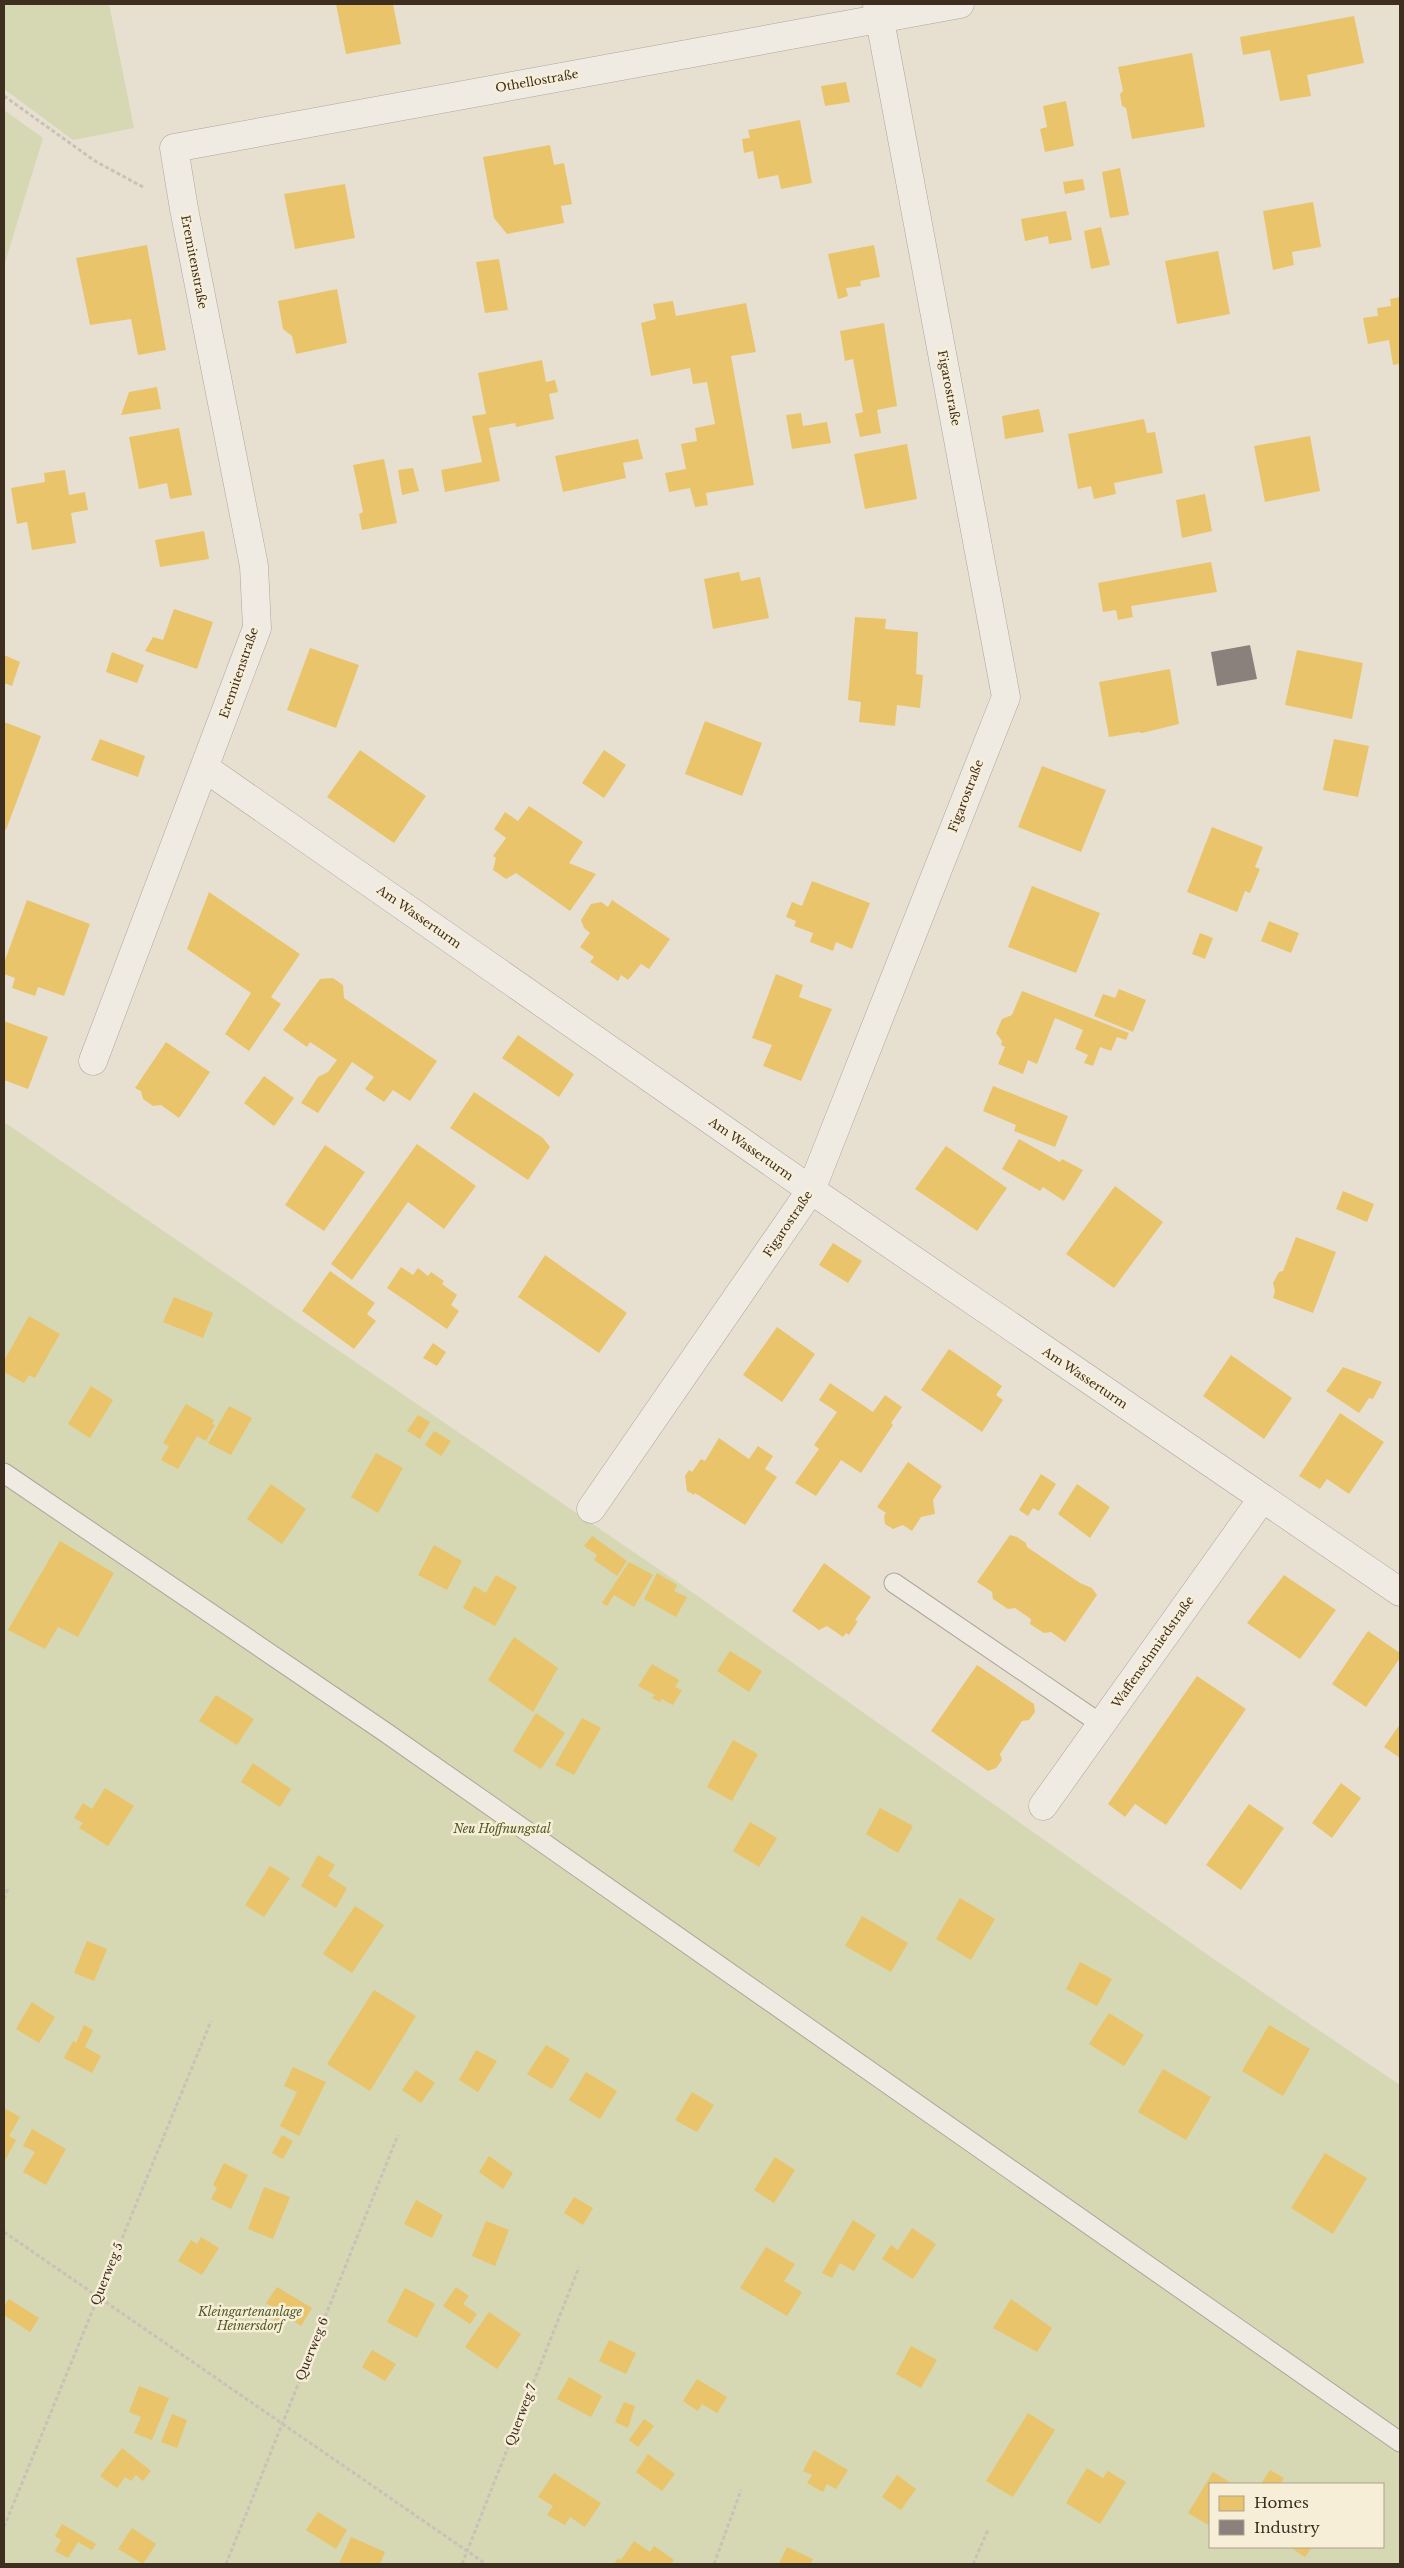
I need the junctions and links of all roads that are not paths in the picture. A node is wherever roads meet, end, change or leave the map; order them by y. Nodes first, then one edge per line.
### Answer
1 (960, 4) edge
2 (878, 11) edge
3 (184, 209) joint
4 (205, 768) junction
5 (93, 1061) dead end
6 (811, 1190) junction
7 (4, 1473) edge
8 (1262, 1498) junction
9 (591, 1509) dead end
10 (894, 1583) dead end
11 (1400, 1592) edge
12 (1101, 1724) junction
13 (1043, 1806) dead end
14 (1400, 2442) edge

1 - 2 street, Othellostraße
2 - 3 street, Othellostraße
2 - 6 street, Figarostraße
3 - 4 street, Eremitenstraße
4 - 5 street, Eremitenstraße
4 - 6 street, Am Wasserturm
6 - 8 street, Am Wasserturm
6 - 9 street, Figarostraße
7 - 14 lane
8 - 11 street, Am Wasserturm
8 - 12 street, Waffenschmiedstraße
10 - 12 lane
12 - 13 street, Waffenschmiedstraße

